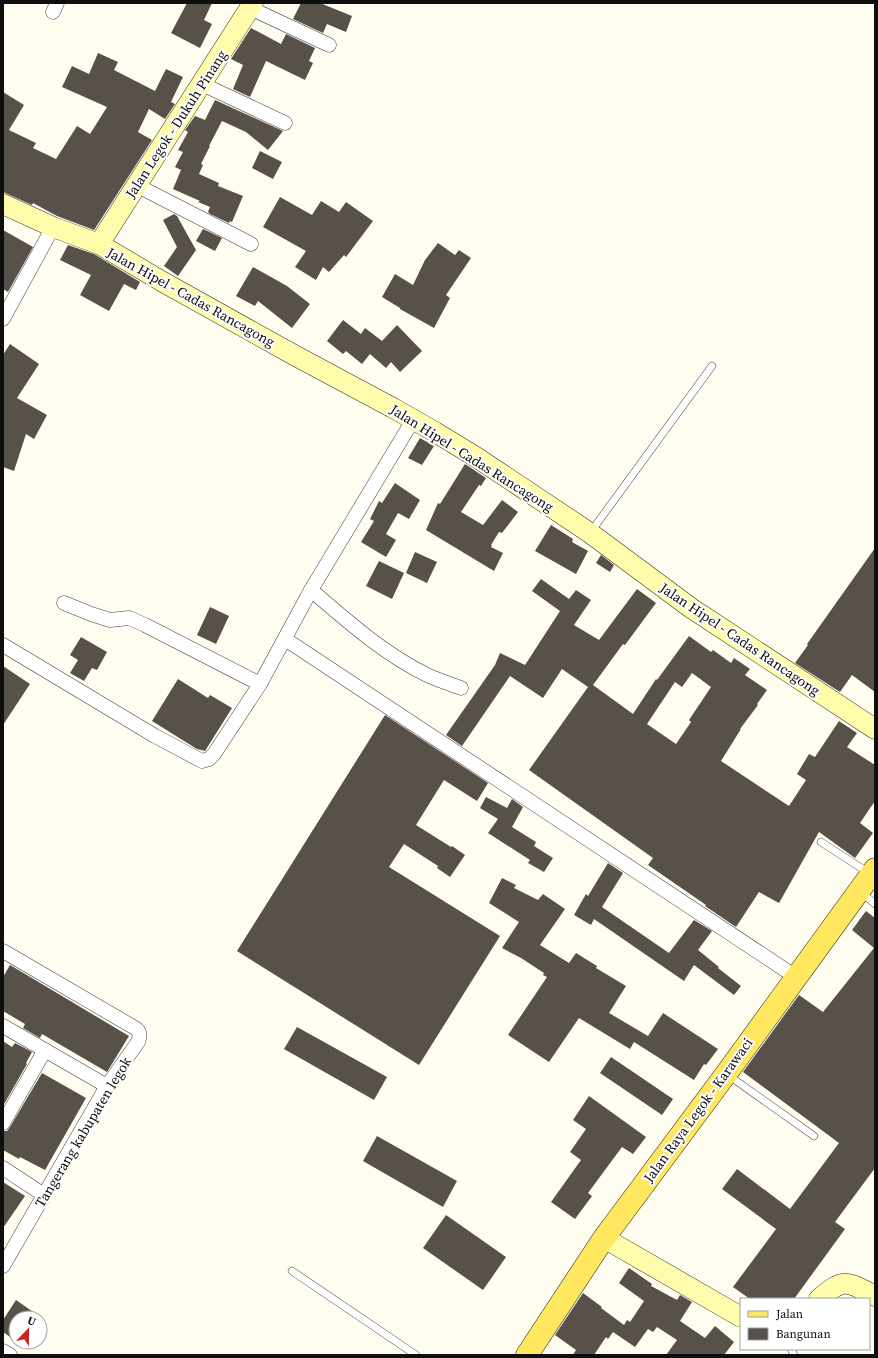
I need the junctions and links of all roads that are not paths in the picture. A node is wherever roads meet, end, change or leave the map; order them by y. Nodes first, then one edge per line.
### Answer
1 (251, 5) edge
2 (329, 45) dead end
3 (202, 84) junction
4 (285, 123) dead end
5 (136, 185) junction
6 (3, 204) edge
7 (53, 227) junction
8 (99, 244) junction
9 (251, 244) dead end
10 (3, 319) edge
11 (712, 366) dead end
12 (412, 420) junction
13 (590, 533) junction
14 (310, 590) junction
15 (64, 603) dead end
16 (285, 639) junction
17 (3, 645) edge
18 (260, 684) junction
19 (461, 688) dead end
20 (875, 729) edge
21 (821, 842) dead end
22 (870, 884) edge
23 (3, 951) edge
24 (796, 977) junction
25 (3, 1026) edge
26 (45, 1050) junction
27 (726, 1074) junction
28 (107, 1086) junction
29 (3, 1123) edge
30 (814, 1136) dead end
31 (3, 1168) edge
32 (44, 1195) junction
33 (604, 1238) junction
34 (4, 1261) edge
35 (292, 1271) dead end
36 (875, 1296) edge
37 (820, 1298) edge
38 (740, 1316) edge
39 (3, 1351) edge
40 (10, 1355) edge
41 (416, 1355) edge
42 (527, 1355) edge

1 - 2 street
1 - 3 street, Jalan Legok - Dukuh Pinang
3 - 4 street
3 - 5 street, Jalan Legok - Dukuh Pinang
5 - 8 street, Jalan Legok - Dukuh Pinang
5 - 9 street
6 - 7 street, Jalan Hipel - Cadas Rancagong
7 - 8 street, Jalan Hipel - Cadas Rancagong
7 - 10 street
8 - 12 street, Jalan Hipel - Cadas Rancagong
11 - 13 lane
12 - 13 street, Jalan Hipel - Cadas Rancagong
12 - 14 street
13 - 20 street, Jalan Hipel - Cadas Rancagong
14 - 16 street
14 - 19 street
15 - 18 street
16 - 18 street
16 - 24 street
17 - 18 street
21 - 22 lane
22 - 24 main road, Jalan Raya Legok - Karawaci
23 - 28 street, Tangerang kabupaten legok
24 - 27 main road, Jalan Raya Legok - Karawaci
25 - 26 street
26 - 28 street
26 - 29 street
27 - 30 lane
27 - 33 main road, Jalan Raya Legok - Karawaci
28 - 32 street, Tangerang kabupaten legok
31 - 32 street
32 - 34 street, Tangerang kabupaten legok
33 - 38 street
33 - 42 main road, Jalan Raya Legok - Karawaci
35 - 41 lane
36 - 37 street
39 - 40 street

